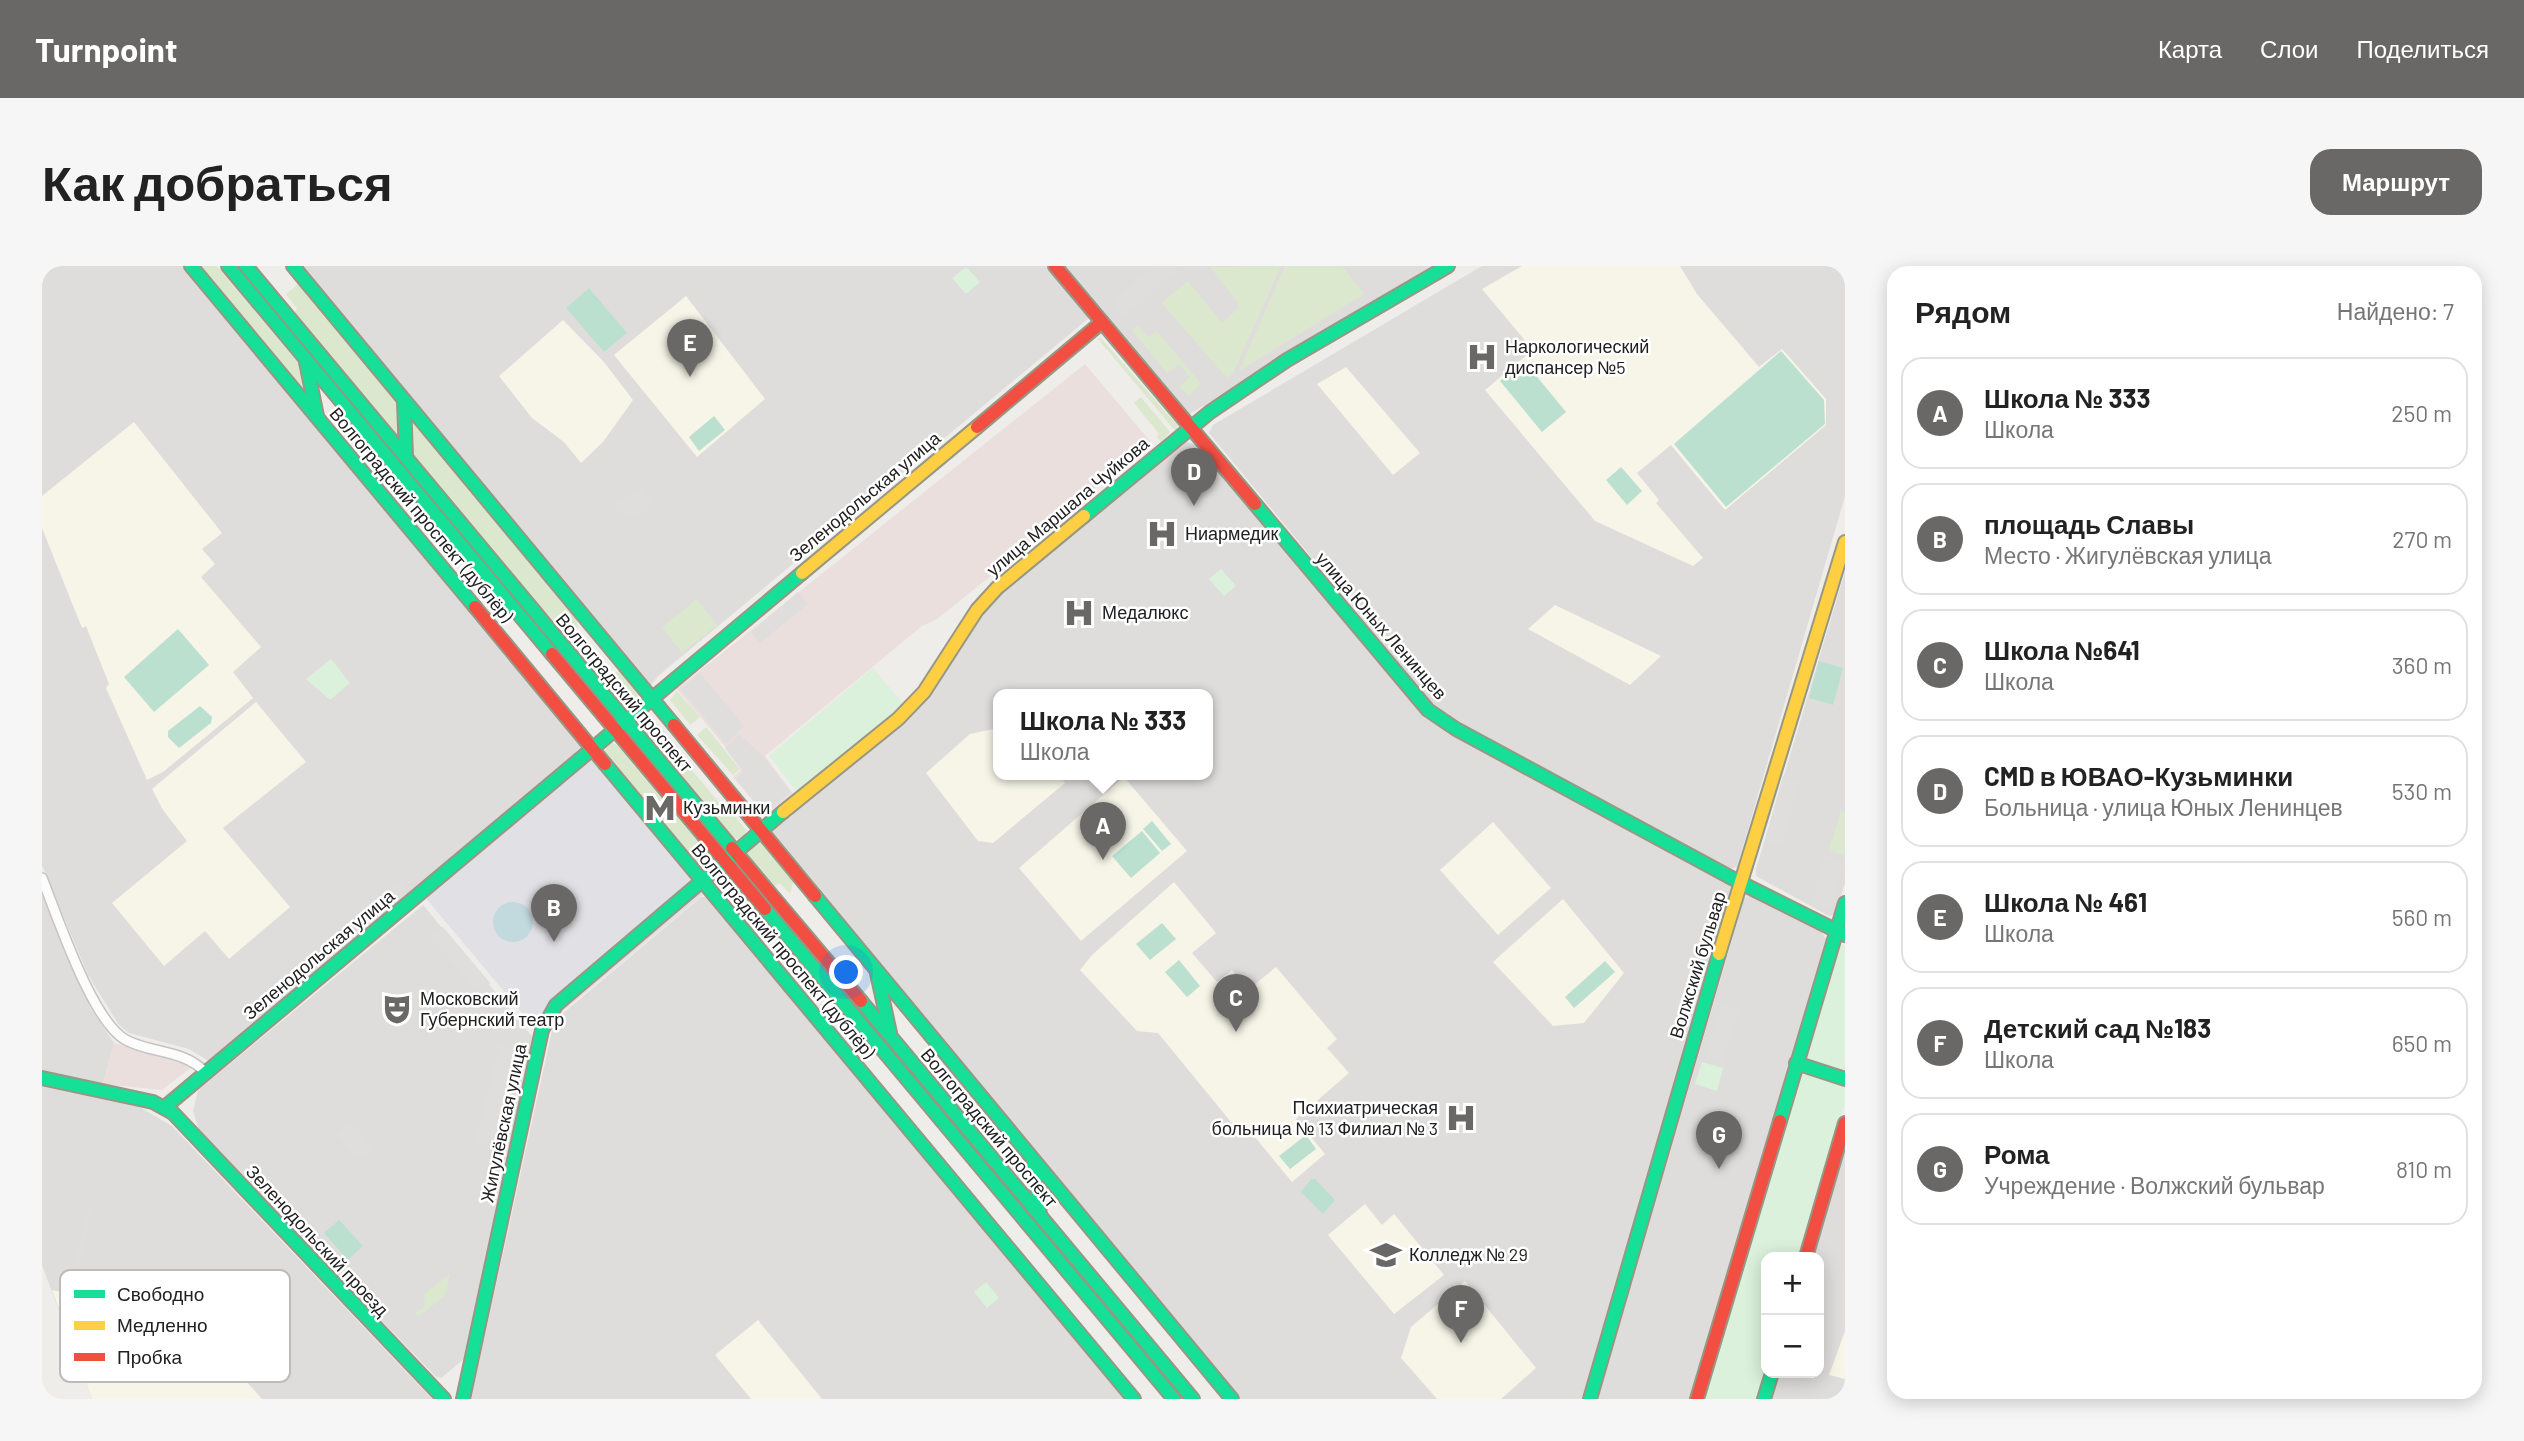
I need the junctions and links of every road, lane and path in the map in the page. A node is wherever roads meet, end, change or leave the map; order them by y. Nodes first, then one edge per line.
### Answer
1 (191, 266) edge
2 (228, 266) edge
3 (246, 266) edge
4 (293, 266) edge
5 (1055, 266) edge
6 (1448, 266) edge
7 (1102, 322) junction
8 (305, 359) junction
9 (403, 400) junction
10 (317, 417) junction
11 (1191, 428) junction
12 (408, 460) junction
13 (1845, 542) edge
14 (649, 698) junction
15 (618, 724) junction
16 (591, 747) junction
17 (759, 831) junction
18 (730, 855) junction
19 (42, 878) edge
20 (701, 879) junction
21 (1741, 883) junction
22 (1845, 903) edge
23 (1841, 932) edge
24 (876, 968) junction
25 (895, 1043) junction
26 (1796, 1063) junction
27 (205, 1072) junction
28 (42, 1078) edge
29 (1845, 1079) edge
30 (165, 1107) junction
31 (1845, 1124) edge
32 (1033, 1159) junction
33 (1041, 1218) junction
34 (1807, 1252) edge
35 (469, 1370) junction
36 (1770, 1378) edge
37 (439, 1394) edge
38 (463, 1399) edge
39 (1134, 1399) edge
40 (1174, 1399) edge
41 (1193, 1399) edge
42 (1232, 1399) edge
43 (1590, 1399) edge
44 (1698, 1399) edge
45 (1764, 1399) edge

1 - 10 street, Волгоградский проспект (дублёр)
2 - 8 street, Волгоградский проспект
3 - 12 street, Волгоградский проспект
4 - 9 street
5 - 7 street, улица Юных Ленинцев
6 - 11 street, улица Маршала Чуйкова
7 - 11 street, улица Юных Ленинцев
7 - 14 street, Зеленодольская улица
8 - 10 street
8 - 15 street, Волгоградский проспект
9 - 12 street
9 - 14 street
10 - 16 street, Волгоградский проспект (дублёр)
11 - 17 street, улица Маршала Чуйкова
11 - 21 street, улица Юных Ленинцев
12 - 15 street, Волгоградский проспект
13 - 21 street, Волжский бульвар
14 - 15 street, Зеленодольская улица
14 - 17 street
15 - 16 street, Зеленодольская улица
15 - 18 street, Волгоградский проспект
16 - 20 street, Волгоградский проспект (дублёр)
16 - 27 street, Зеленодольская улица
17 - 18 street, улица Маршала Чуйкова
17 - 24 street
18 - 20 street, Жигулёвская улица
18 - 25 street, Волгоградский проспект
18 - 40 street, Волгоградский проспект
19 - 27 street
20 - 35 street, Жигулёвская улица
20 - 39 street, Волгоградский проспект (дублёр)
21 - 23 street, улица Юных Ленинцев
21 - 43 street, Волжский бульвар
22 - 23 street
23 - 26 street
24 - 25 street
24 - 32 street
25 - 33 street, Волгоградский проспект
26 - 29 street
26 - 44 street
27 - 30 street, Зеленодольская улица
28 - 30 street
30 - 37 street, Зеленодольский проезд
31 - 34 street
32 - 33 street
32 - 42 street
33 - 41 street, Волгоградский проспект
35 - 37 street
35 - 38 street, Жигулёвская улица
36 - 45 street

